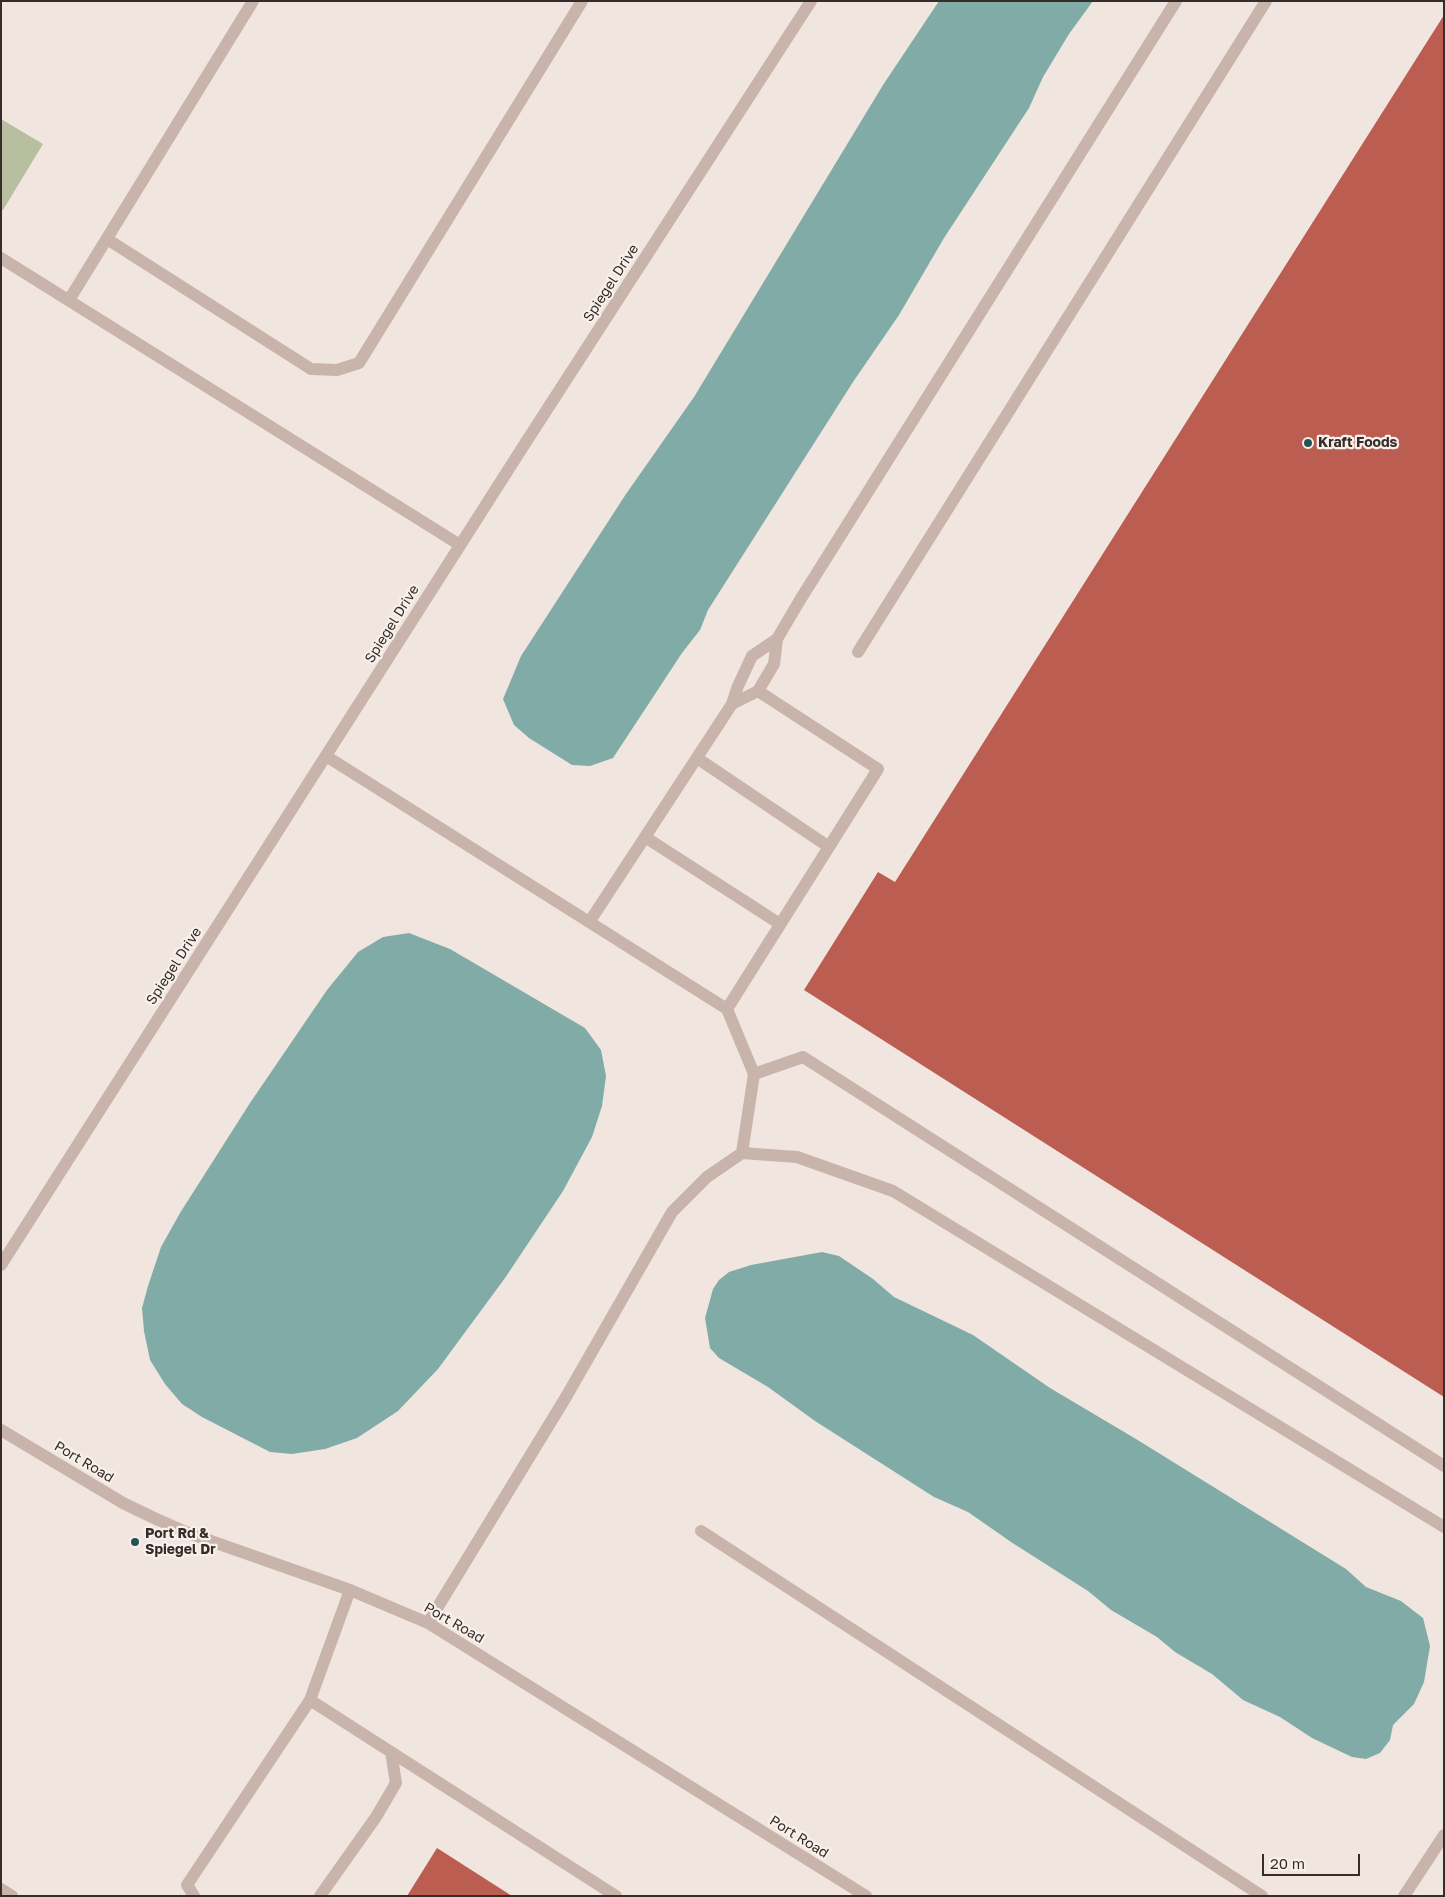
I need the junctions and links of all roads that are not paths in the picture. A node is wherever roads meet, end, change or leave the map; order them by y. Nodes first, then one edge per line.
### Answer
1 (253, 1) edge
2 (582, 1) edge
3 (811, 1) edge
4 (1176, 1) edge
5 (1266, 1) edge
6 (107, 238) junction
7 (1, 258) edge
8 (69, 300) junction
9 (460, 545) junction
10 (777, 639) junction
11 (858, 652) dead end
12 (758, 691) junction
13 (732, 704) junction
14 (326, 756) junction
15 (697, 758) junction
16 (645, 837) junction
17 (829, 847) junction
18 (590, 921) junction
19 (780, 924) junction
20 (727, 1009) junction
21 (754, 1074) junction
22 (742, 1153) junction
23 (1, 1265) edge
24 (1, 1430) edge
25 (1444, 1466) edge
26 (1444, 1527) edge
27 (701, 1532) dead end
28 (350, 1590) junction
29 (428, 1623) junction
30 (310, 1700) junction
31 (391, 1752) junction
32 (1444, 1835) edge
33 (1, 1889) edge
34 (12, 1896) edge
35 (194, 1896) edge
36 (320, 1896) edge
37 (616, 1896) edge
38 (866, 1896) edge
39 (1262, 1896) edge
40 (1404, 1896) edge

1 - 6 street
2 - 6 street
3 - 9 street, Spiegel Drive
4 - 10 street
5 - 11 street
6 - 8 street
7 - 8 street
8 - 9 street
9 - 14 street, Spiegel Drive
10 - 12 street
10 - 13 street
12 - 13 street
12 - 17 street
13 - 15 street
14 - 18 street
14 - 23 street, Spiegel Drive
15 - 16 street
15 - 17 street
16 - 18 street
16 - 19 street
17 - 19 street
18 - 20 street
19 - 20 street
20 - 21 street
21 - 22 street
21 - 25 street
22 - 26 street
22 - 29 street
24 - 28 street, Port Road
27 - 39 street
28 - 29 street, Port Road
28 - 30 street
29 - 38 street, Port Road
30 - 31 street
30 - 35 street
31 - 36 street
31 - 37 street
32 - 40 street
33 - 34 street

